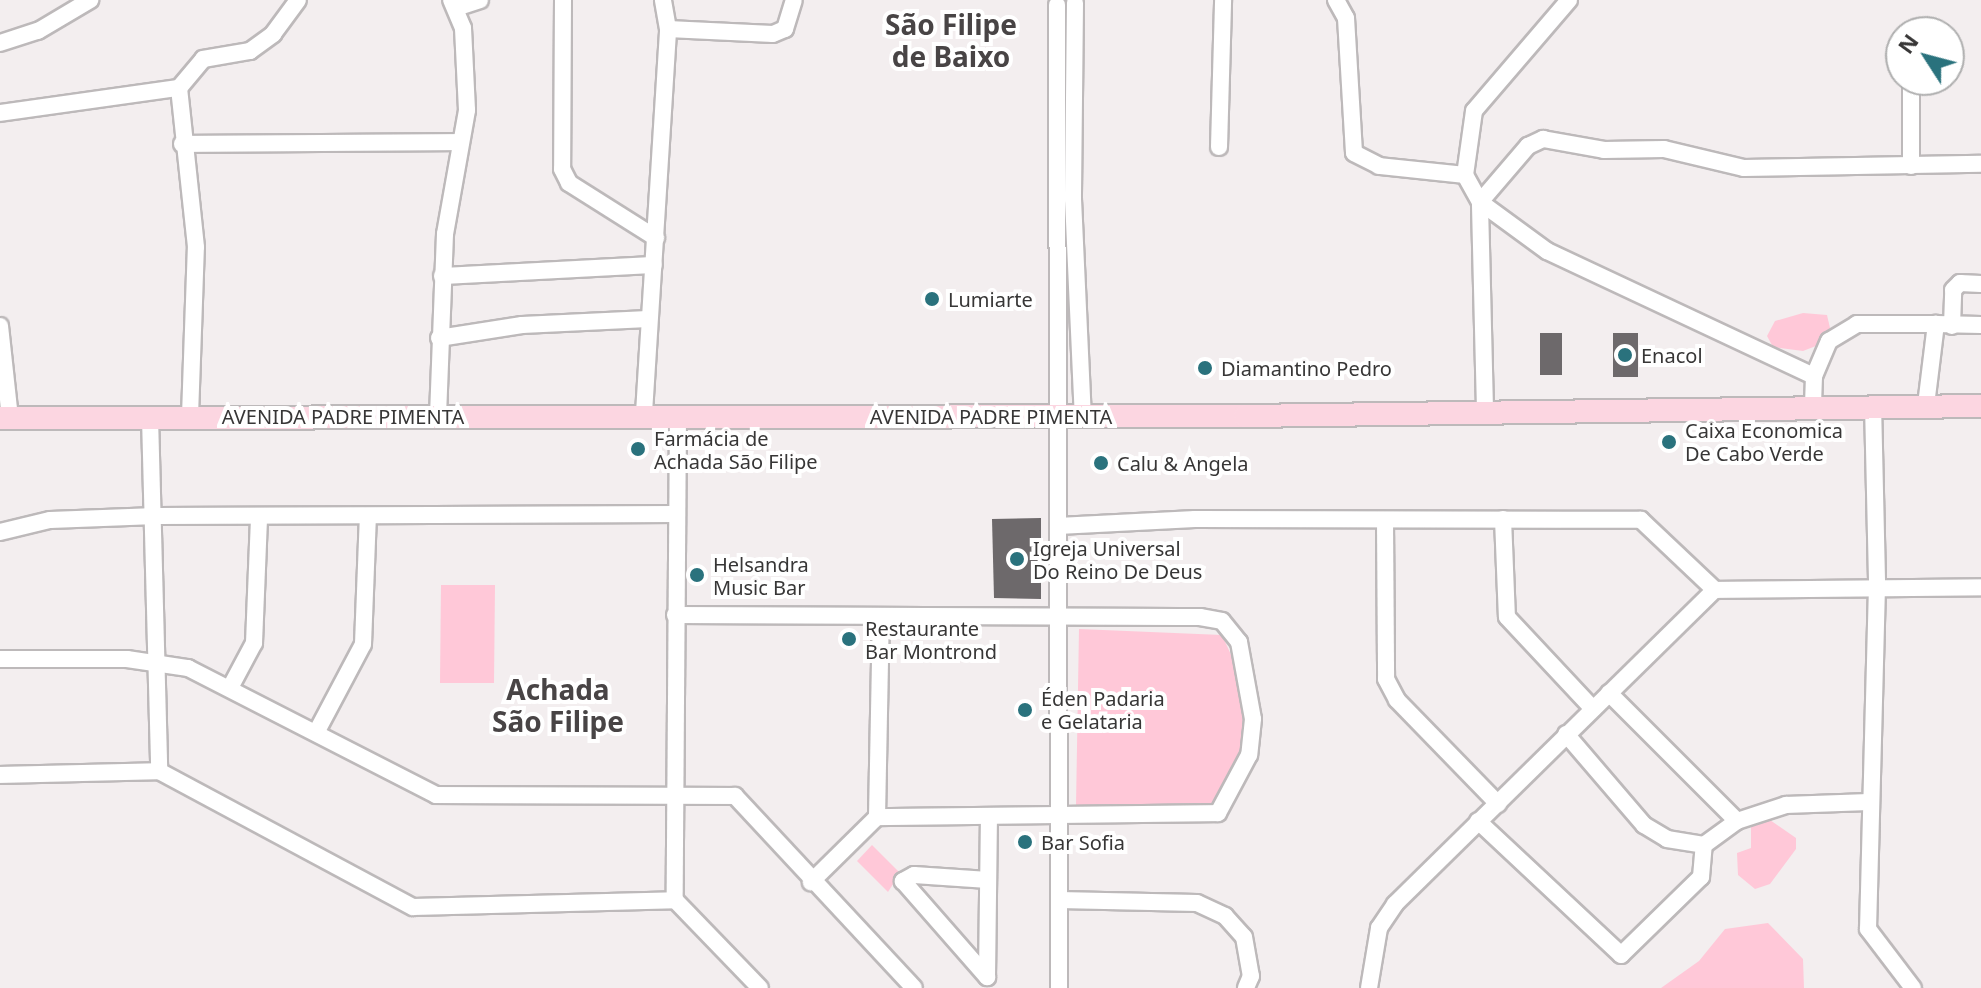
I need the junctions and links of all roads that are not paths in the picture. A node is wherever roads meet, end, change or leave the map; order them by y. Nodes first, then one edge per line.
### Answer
1 (90, 0) edge
2 (298, 0) edge
3 (480, 0) edge
4 (563, 0) edge
5 (663, 0) edge
6 (794, 0) edge
7 (1223, 0) edge
8 (1336, 0) edge
9 (1569, 0) edge
10 (1052, 2) edge
11 (1078, 2) edge
12 (455, 3) edge
13 (668, 29) junction
14 (0, 43) edge
15 (179, 88) junction
16 (1911, 96) edge
17 (0, 113) edge
18 (461, 142) junction
19 (182, 144) junction
20 (1219, 147) dead end
21 (1981, 164) edge
22 (1911, 166) junction
23 (1465, 175) junction
24 (1480, 202) junction
25 (656, 238) junction
26 (654, 265) junction
27 (442, 276) junction
28 (1981, 284) edge
29 (648, 319) junction
30 (1944, 325) junction
31 (1981, 325) edge
32 (0, 326) edge
33 (439, 338) junction
34 (1814, 376) junction
35 (1873, 404) junction
36 (1926, 405) junction
37 (1813, 406) junction
38 (1981, 406) edge
39 (1485, 410) junction
40 (644, 413) junction
41 (678, 414) junction
42 (190, 416) junction
43 (438, 416) junction
44 (150, 417) junction
45 (1058, 417) junction
46 (1083, 417) junction
47 (5, 418) edge
48 (676, 514) junction
49 (156, 516) junction
50 (259, 516) junction
51 (368, 516) junction
52 (1503, 519) junction
53 (1385, 521) junction
54 (1058, 526) junction
55 (0, 532) edge
56 (1877, 586) junction
57 (1981, 587) edge
58 (1715, 590) junction
59 (675, 615) junction
60 (881, 616) junction
61 (1062, 617) junction
62 (0, 659) edge
63 (160, 661) junction
64 (231, 686) junction
65 (1609, 693) junction
66 (1593, 709) junction
67 (317, 731) junction
68 (1566, 734) junction
69 (159, 771) junction
70 (0, 775) edge
71 (673, 791) junction
72 (1868, 802) junction
73 (1498, 804) junction
74 (1059, 811) junction
75 (989, 816) junction
76 (877, 817) junction
77 (1478, 821) junction
78 (1737, 821) junction
79 (1704, 845) junction
80 (988, 880) junction
81 (811, 882) junction
82 (675, 900) junction
83 (1059, 900) junction
84 (760, 988) edge
85 (914, 988) edge
86 (1059, 988) edge
87 (1246, 988) edge
88 (1369, 988) edge
89 (1913, 988) edge

1 - 14 street
2 - 15 street
3 - 12 street
4 - 25 street
5 - 13 street
6 - 13 street
7 - 20 street
8 - 23 street
9 - 23 street
10 - 11 street
10 - 45 street
11 - 46 street
12 - 18 street
13 - 25 street
15 - 17 street
15 - 19 street
16 - 22 street
18 - 19 street
18 - 27 street
19 - 42 street
21 - 22 street
22 - 24 street
23 - 24 street
24 - 34 street
24 - 39 street
25 - 26 street
26 - 27 street
26 - 29 street
27 - 33 street
28 - 30 street
29 - 33 street
29 - 40 street
30 - 31 street
30 - 34 street
30 - 36 street
32 - 47 street
33 - 43 street
34 - 37 street
35 - 36 main road, AVENIDA PADRE PIMENTA
35 - 37 main road, AVENIDA PADRE PIMENTA
35 - 56 street
36 - 38 main road, AVENIDA PADRE PIMENTA
37 - 39 main road, AVENIDA PADRE PIMENTA
39 - 46 main road, AVENIDA PADRE PIMENTA
40 - 41 main road, AVENIDA PADRE PIMENTA
40 - 43 main road, AVENIDA PADRE PIMENTA
41 - 45 main road, AVENIDA PADRE PIMENTA
41 - 48 street
42 - 43 main road, AVENIDA PADRE PIMENTA
42 - 44 main road, AVENIDA PADRE PIMENTA
44 - 47 main road, AVENIDA PADRE PIMENTA
44 - 49 street
45 - 46 main road, AVENIDA PADRE PIMENTA
45 - 54 street
48 - 51 street
48 - 59 street
49 - 50 street
49 - 55 street
49 - 63 street
50 - 51 street
50 - 64 street
51 - 67 street
52 - 53 street
52 - 58 street
52 - 66 street
53 - 54 street
53 - 73 street
54 - 61 street
56 - 57 street
56 - 58 street
56 - 72 street
58 - 65 street
59 - 60 street
59 - 71 street
60 - 61 street
60 - 76 street
61 - 74 street
61 - 74 street
62 - 63 street
63 - 64 street
63 - 69 street
64 - 67 street
65 - 66 street
65 - 78 street
66 - 68 street
67 - 71 street
68 - 73 street
68 - 79 street
69 - 70 street
69 - 82 street
71 - 81 street
71 - 82 street
72 - 78 street
72 - 89 street
73 - 77 street
74 - 75 street
74 - 83 street
75 - 76 street
75 - 80 street
76 - 81 street
77 - 79 street
77 - 88 street
78 - 79 street
80 - 80 street
81 - 85 street
82 - 84 street
83 - 86 street
83 - 87 street

